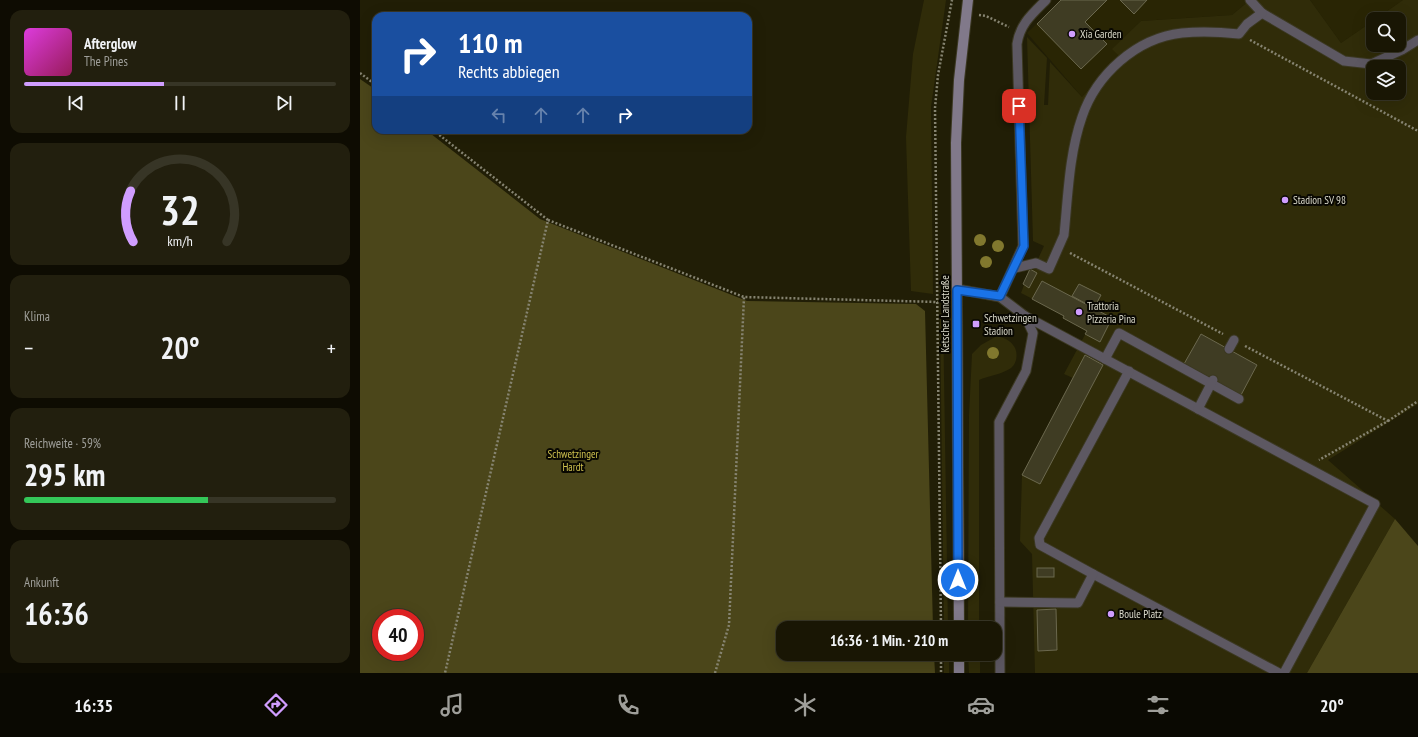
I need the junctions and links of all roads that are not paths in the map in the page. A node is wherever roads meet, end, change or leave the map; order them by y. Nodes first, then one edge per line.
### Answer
1 (968, 0) edge
2 (1046, 0) edge
3 (1250, 0) edge
4 (1262, 13) junction
5 (1418, 40) edge
6 (1015, 268) junction
7 (957, 290) junction
8 (1000, 296) junction
9 (1025, 316) junction
10 (1234, 340) road end
11 (1229, 349) dead end
12 (1106, 359) junction
13 (1128, 371) junction
14 (1212, 381) junction
15 (1239, 399) dead end
16 (1198, 408) junction
17 (1093, 574) junction
18 (1000, 602) junction
19 (959, 621) edge
20 (959, 661) edge
21 (959, 673) edge
22 (1000, 673) edge
23 (1279, 673) edge
24 (1284, 673) edge

1 - 7 street, Ketscher Landstraße
2 - 6 lane
3 - 4 lane
4 - 5 lane
4 - 6 lane
6 - 8 lane
7 - 8 lane
7 - 19 street, Ketscher Landstraße
8 - 9 lane
9 - 12 lane
9 - 18 lane
10 - 11 lane
12 - 13 lane
12 - 14 lane
13 - 16 lane
13 - 17 lane
14 - 15 lane
14 - 16 lane
16 - 24 lane
17 - 18 lane
17 - 23 lane
18 - 22 lane
20 - 21 street

